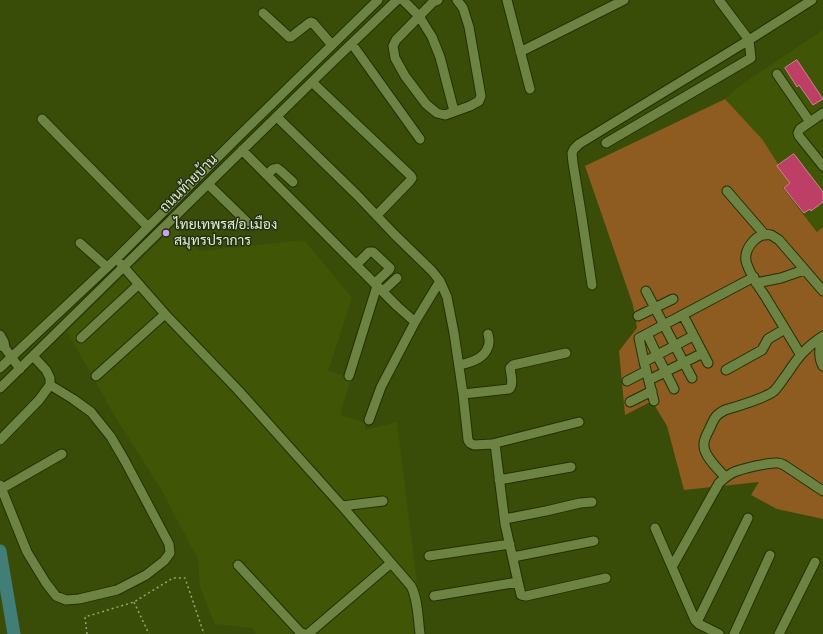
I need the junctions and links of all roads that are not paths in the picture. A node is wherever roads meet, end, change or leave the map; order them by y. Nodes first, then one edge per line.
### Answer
1 (378, 0) edge
2 (397, 0) edge
3 (403, 0) edge
4 (438, 0) edge
5 (457, 0) edge
6 (507, 0) edge
7 (624, 0) edge
8 (719, 0) edge
9 (812, 0) edge
10 (263, 13) dead end
11 (419, 16) junction
12 (749, 40) junction
13 (352, 44) junction
14 (332, 45) junction
15 (520, 52) junction
16 (777, 74) dead end
17 (312, 82) junction
18 (530, 89) dead end
19 (454, 111) junction
20 (823, 113) edge
21 (277, 117) junction
22 (42, 119) dead end
23 (810, 122) junction
24 (420, 139) dead end
25 (606, 143) dead end
26 (242, 150) junction
27 (823, 166) edge
28 (267, 175) junction
29 (293, 182) dead end
30 (208, 184) junction
31 (727, 191) dead end
32 (377, 215) junction
33 (148, 226) junction
34 (251, 226) dead end
35 (765, 235) junction
36 (80, 243) dead end
37 (116, 258) junction
38 (356, 264) junction
39 (106, 267) junction
40 (124, 267) junction
41 (804, 270) junction
42 (397, 278) dead end
43 (755, 280) junction
44 (440, 281) junction
45 (139, 284) junction
46 (592, 285) dead end
47 (378, 287) junction
48 (646, 291) dead end
49 (823, 291) edge
50 (673, 300) dead end
51 (655, 308) junction
52 (165, 314) junction
53 (682, 315) junction
54 (638, 316) dead end
55 (415, 322) junction
56 (664, 325) junction
57 (785, 329) junction
58 (488, 334) dead end
59 (647, 334) junction
60 (0, 335) edge
61 (693, 336) junction
62 (822, 337) edge
63 (81, 338) dead end
64 (3, 346) edge
65 (675, 346) junction
66 (566, 353) dead end
67 (703, 353) junction
68 (800, 354) junction
69 (657, 355) junction
70 (33, 356) junction
71 (11, 357) junction
72 (684, 363) junction
73 (708, 363) dead end
74 (459, 365) junction
75 (645, 366) junction
76 (823, 366) edge
77 (0, 368) edge
78 (20, 369) junction
79 (726, 370) dead end
80 (666, 372) junction
81 (96, 376) dead end
82 (349, 376) dead end
83 (692, 378) dead end
84 (649, 380) junction
85 (626, 381) dead end
86 (50, 385) junction
87 (0, 388) edge
88 (674, 389) dead end
89 (652, 391) junction
90 (463, 394) junction
91 (654, 401) dead end
92 (630, 402) dead end
93 (369, 420) dead end
94 (579, 422) dead end
95 (0, 440) edge
96 (495, 444) junction
97 (62, 454) dead end
98 (571, 467) dead end
99 (725, 477) junction
100 (500, 480) junction
101 (1, 487) edge
102 (823, 491) edge
103 (383, 501) dead end
104 (592, 502) dead end
105 (342, 506) junction
106 (748, 518) dead end
107 (504, 519) junction
108 (655, 528) dead end
109 (594, 541) dead end
110 (510, 544) junction
111 (429, 556) dead end
112 (770, 556) dead end
113 (513, 557) junction
114 (815, 562) dead end
115 (391, 563) junction
116 (238, 565) dead end
117 (672, 567) junction
118 (606, 578) dead end
119 (518, 582) junction
120 (434, 596) dead end
121 (697, 622) junction
122 (420, 634) edge
123 (719, 634) edge
124 (734, 634) edge
125 (779, 634) edge

1 - 14 street, ถนนท้ายบ้าน
2 - 13 street, ถนนท้ายบ้าน
3 - 11 street
4 - 11 street
5 - 19 street
6 - 15 street
7 - 15 street
8 - 12 street
9 - 12 street
10 - 14 street
11 - 19 street
11 - 19 street
12 - 25 street
12 - 46 street
13 - 17 street, ถนนท้ายบ้าน
13 - 24 street
14 - 33 street, ถนนท้ายบ้าน
15 - 18 street
16 - 23 street
17 - 21 street, ถนนท้ายบ้าน
17 - 32 street
20 - 23 street
21 - 26 street, ถนนท้ายบ้าน
21 - 32 street
22 - 33 street
23 - 27 street
26 - 28 street
26 - 30 street, ถนนท้ายบ้าน
28 - 29 street
28 - 38 street
30 - 34 street
30 - 40 street, ถนนท้ายบ้าน
31 - 35 street
32 - 44 street
33 - 37 street, ถนนท้ายบ้าน
35 - 41 street
35 - 43 street
36 - 39 street
37 - 39 street, ถนนท้ายบ้าน
37 - 40 street
38 - 47 street
38 - 47 street
39 - 71 street, ถนนท้ายบ้าน
40 - 45 street
40 - 70 street, ถนนท้ายบ้าน
41 - 43 street
41 - 49 street
42 - 47 street
43 - 53 street
43 - 57 street
44 - 55 street
44 - 74 street
45 - 52 street
45 - 63 street
47 - 55 street
47 - 82 street
48 - 51 street
50 - 51 street
51 - 54 street
51 - 56 street
52 - 81 street
52 - 105 street
53 - 56 street
53 - 61 street
55 - 93 street
56 - 59 street
56 - 65 street
57 - 68 street
57 - 79 street
58 - 74 street
59 - 69 street
59 - 75 street
60 - 64 street
61 - 65 street
61 - 67 street
62 - 68 street
62 - 76 street
64 - 71 street
65 - 69 street
65 - 72 street
66 - 90 street
67 - 72 street
67 - 73 street
68 - 99 street
69 - 75 street
69 - 80 street
70 - 78 street, ถนนท้ายบ้าน
70 - 86 street
71 - 77 street, ถนนท้ายบ้าน
71 - 78 street
72 - 80 street
72 - 83 street
74 - 90 street
75 - 84 street
75 - 85 street
78 - 87 street, ถนนท้ายบ้าน
80 - 84 street
80 - 88 street
84 - 89 street
86 - 95 street
86 - 101 street
89 - 91 street
89 - 92 street
90 - 96 street
94 - 96 street
96 - 100 street
97 - 101 street
98 - 100 street
99 - 102 street
99 - 117 street
100 - 107 street
103 - 105 street
104 - 107 street
105 - 115 street
106 - 121 street
107 - 110 street
108 - 117 street
109 - 113 street
110 - 111 street
110 - 113 street
112 - 124 street
113 - 119 street
114 - 125 street
115 - 116 street
115 - 122 street
117 - 121 street
118 - 119 street
119 - 120 street
121 - 123 street

